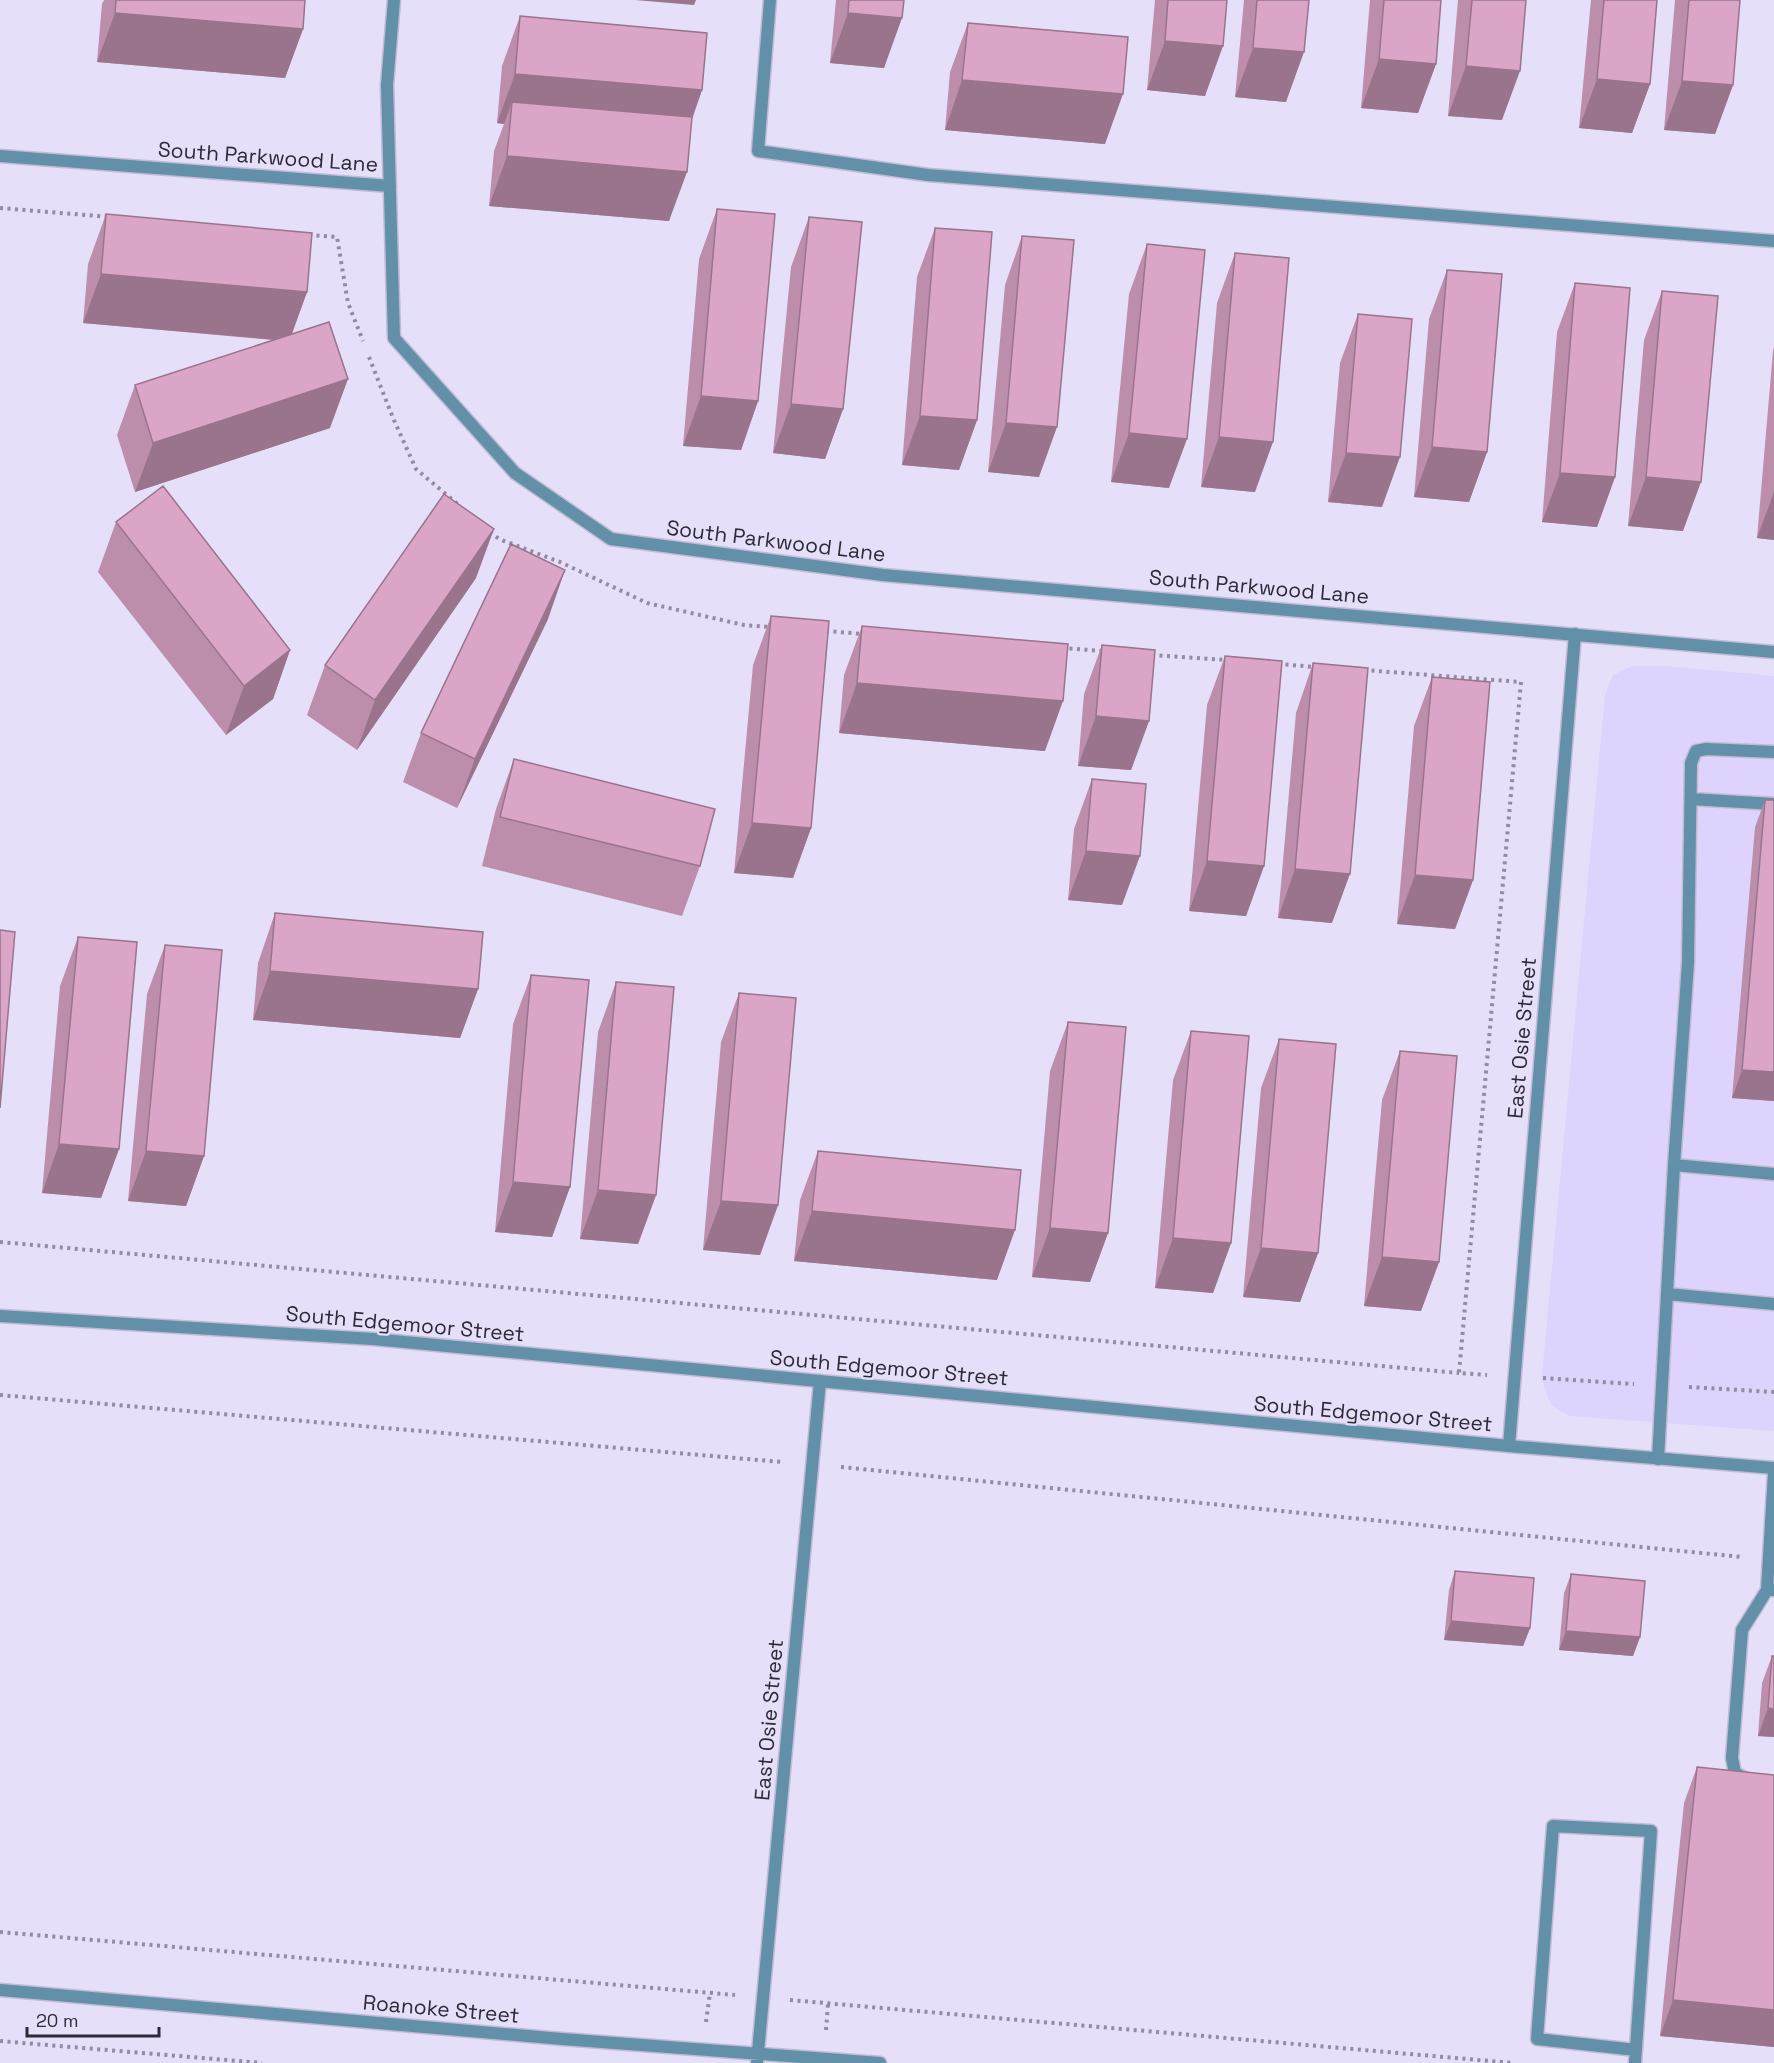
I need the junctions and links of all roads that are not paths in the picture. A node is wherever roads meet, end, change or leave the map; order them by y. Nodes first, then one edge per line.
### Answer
1 (394, 0) edge
2 (770, 0) edge
3 (0, 156) edge
4 (390, 186) junction
5 (1774, 241) edge
6 (1575, 634) junction
7 (1774, 652) edge
8 (1774, 752) edge
9 (1691, 799) junction
10 (1774, 804) edge
11 (1674, 1165) junction
12 (1774, 1174) edge
13 (1666, 1294) junction
14 (1774, 1304) edge
15 (0, 1316) edge
16 (820, 1381) junction
17 (1509, 1446) junction
18 (1658, 1459) junction
19 (1774, 1468) edge
20 (1774, 1473) edge
21 (1770, 1590) edge
22 (1774, 1784) edge
23 (0, 1990) edge
24 (1635, 2057) edge
25 (757, 2058) edge
26 (880, 2063) edge

1 - 4 street
2 - 5 street
3 - 4 street, South Parkwood Lane
4 - 6 street, South Parkwood Lane
6 - 7 street, South Parkwood Lane
6 - 17 street, East Osie Street
8 - 9 street
9 - 10 street
9 - 11 street
11 - 12 street
11 - 13 street
13 - 14 street
13 - 18 street
15 - 16 street, South Edgemoor Street
16 - 17 street, South Edgemoor Street
16 - 25 street, East Osie Street
17 - 18 street, South Edgemoor Street
18 - 19 street, South Edgemoor Street
20 - 21 street
21 - 22 street
23 - 25 street, Roanoke Street
24 - 24 street
25 - 26 street, Roanoke Street

